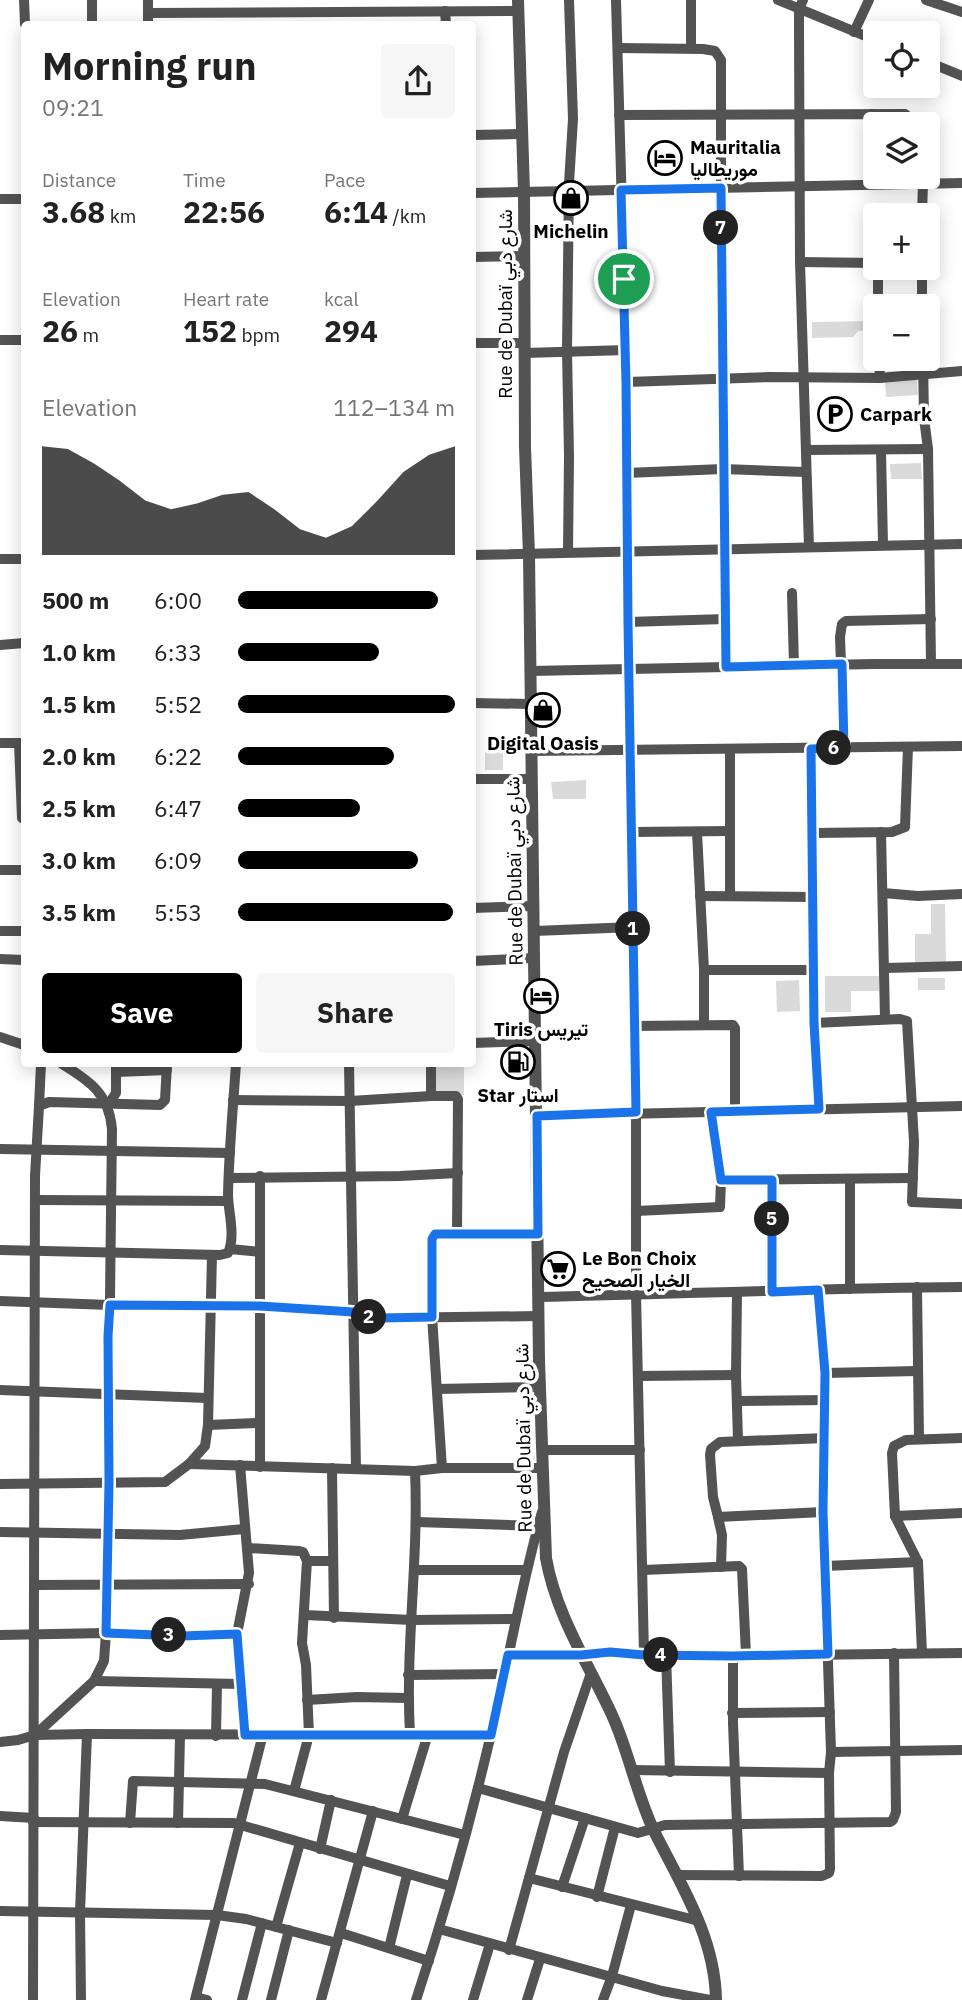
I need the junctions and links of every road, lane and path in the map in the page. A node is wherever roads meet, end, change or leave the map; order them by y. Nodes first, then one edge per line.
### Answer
1 (24, 0) edge
2 (92, 0) edge
3 (148, 0) edge
4 (214, 0) edge
5 (292, 0) edge
6 (569, 0) edge
7 (617, 0) edge
8 (691, 0) edge
9 (778, 0) edge
10 (869, 0) edge
11 (926, 0) edge
12 (801, 5) edge
13 (518, 6) edge
14 (292, 11) junction
15 (359, 11) junction
16 (445, 11) junction
17 (214, 12) junction
18 (962, 12) edge
19 (148, 19) edge
20 (25, 21) edge
21 (92, 21) edge
22 (359, 21) edge
23 (446, 21) edge
24 (854, 32) junction
25 (863, 35) edge
26 (618, 48) junction
27 (691, 48) junction
28 (940, 67) edge
29 (962, 76) edge
30 (800, 114) junction
31 (863, 114) edge
32 (619, 115) junction
33 (722, 116) junction
34 (522, 134) junction
35 (476, 135) edge
36 (940, 183) edge
37 (962, 183) edge
38 (863, 184) edge
39 (799, 185) junction
40 (721, 188) junction
41 (569, 190) junction
42 (621, 190) junction
43 (524, 192) junction
44 (476, 193) edge
45 (21, 199) edge
46 (0, 200) edge
47 (524, 256) junction
48 (476, 257) edge
49 (800, 262) junction
50 (863, 263) edge
51 (0, 340) edge
52 (21, 340) edge
53 (476, 343) edge
54 (525, 348) junction
55 (567, 350) junction
56 (626, 350) junction
57 (880, 371) edge
58 (962, 371) edge
59 (923, 373) junction
60 (805, 377) junction
61 (880, 378) junction
62 (722, 379) junction
63 (626, 382) junction
64 (806, 450) junction
65 (928, 450) junction
66 (881, 451) junction
67 (723, 469) junction
68 (805, 472) junction
69 (626, 473) junction
70 (929, 544) junction
71 (962, 544) edge
72 (883, 545) junction
73 (809, 547) junction
74 (724, 549) junction
75 (629, 551) junction
76 (568, 552) junction
77 (476, 555) edge
78 (530, 555) junction
79 (0, 559) edge
80 (21, 559) edge
81 (792, 593) dead end
82 (725, 619) junction
83 (931, 619) junction
84 (628, 622) junction
85 (21, 643) edge
86 (0, 645) edge
87 (842, 664) junction
88 (931, 664) junction
89 (962, 664) edge
90 (794, 666) junction
91 (726, 667) junction
92 (629, 670) junction
93 (531, 671) junction
94 (476, 703) edge
95 (531, 704) junction
96 (0, 743) edge
97 (21, 743) edge
98 (962, 746) edge
99 (908, 747) junction
100 (844, 748) junction
101 (730, 749) junction
102 (811, 749) junction
103 (631, 750) junction
104 (531, 751) junction
105 (476, 779) edge
106 (532, 779) junction
107 (730, 831) junction
108 (632, 832) junction
109 (697, 832) junction
110 (881, 832) junction
111 (814, 833) junction
112 (0, 870) edge
113 (21, 870) edge
114 (883, 893) junction
115 (962, 894) edge
116 (700, 895) junction
117 (730, 896) junction
118 (813, 897) junction
119 (534, 906) junction
120 (476, 908) edge
121 (633, 927) junction
122 (21, 931) edge
123 (535, 931) junction
124 (0, 932) edge
125 (535, 958) junction
126 (0, 959) edge
127 (21, 960) edge
128 (476, 961) edge
129 (962, 966) edge
130 (885, 968) junction
131 (704, 970) junction
132 (814, 970) junction
133 (885, 1019) junction
134 (814, 1023) junction
135 (704, 1025) junction
136 (634, 1026) junction
137 (0, 1037) edge
138 (536, 1041) junction
139 (21, 1042) edge
140 (476, 1043) edge
141 (41, 1067) edge
142 (76, 1067) edge
143 (167, 1067) edge
144 (236, 1067) edge
145 (349, 1067) edge
146 (431, 1067) edge
147 (116, 1068) edge
148 (431, 1096) junction
149 (233, 1100) junction
150 (350, 1101) junction
151 (108, 1105) junction
152 (39, 1106) junction
153 (912, 1106) junction
154 (962, 1106) edge
155 (819, 1109) junction
156 (735, 1111) junction
157 (636, 1112) junction
158 (711, 1112) junction
159 (537, 1116) junction
160 (0, 1149) edge
161 (36, 1149) junction
162 (112, 1150) junction
163 (230, 1153) junction
164 (458, 1173) junction
165 (260, 1176) junction
166 (350, 1176) junction
167 (229, 1178) junction
168 (913, 1178) junction
169 (850, 1179) junction
170 (721, 1180) junction
171 (772, 1180) junction
172 (35, 1200) junction
173 (112, 1201) junction
174 (228, 1201) junction
175 (962, 1204) edge
176 (636, 1211) junction
177 (457, 1234) junction
178 (538, 1234) junction
179 (230, 1249) junction
180 (0, 1250) edge
181 (35, 1251) junction
182 (260, 1252) junction
183 (111, 1253) junction
184 (212, 1255) junction
185 (917, 1287) junction
186 (962, 1287) edge
187 (850, 1289) junction
188 (818, 1290) junction
189 (737, 1292) junction
190 (772, 1292) junction
191 (636, 1293) junction
192 (539, 1297) junction
193 (0, 1301) edge
194 (37, 1303) junction
195 (110, 1305) junction
196 (211, 1306) junction
197 (260, 1306) junction
198 (353, 1312) junction
199 (539, 1316) junction
200 (432, 1317) junction
201 (918, 1371) junction
202 (825, 1373) junction
203 (736, 1375) junction
204 (638, 1376) junction
205 (540, 1387) junction
206 (437, 1389) junction
207 (0, 1390) edge
208 (34, 1393) junction
209 (109, 1395) junction
210 (207, 1398) junction
211 (825, 1400) junction
212 (737, 1401) junction
213 (259, 1423) junction
214 (208, 1425) junction
215 (826, 1438) junction
216 (962, 1438) edge
217 (919, 1439) junction
218 (738, 1440) junction
219 (542, 1450) junction
220 (640, 1450) junction
221 (189, 1464) junction
222 (240, 1465) junction
223 (260, 1467) junction
224 (332, 1468) junction
225 (356, 1468) junction
226 (442, 1468) junction
227 (542, 1468) junction
228 (415, 1471) junction
229 (109, 1483) junction
230 (0, 1484) edge
231 (33, 1484) junction
232 (543, 1508) junction
233 (823, 1512) junction
234 (962, 1513) edge
235 (895, 1516) junction
236 (718, 1517) junction
237 (416, 1522) junction
238 (538, 1526) junction
239 (244, 1529) junction
240 (0, 1532) edge
241 (33, 1532) junction
242 (107, 1534) junction
243 (248, 1548) junction
244 (307, 1561) junction
245 (333, 1561) junction
246 (918, 1562) junction
247 (825, 1566) junction
248 (722, 1567) junction
249 (414, 1570) junction
250 (526, 1570) junction
251 (643, 1570) junction
252 (249, 1584) junction
253 (34, 1585) junction
254 (107, 1586) junction
255 (304, 1615) junction
256 (334, 1618) junction
257 (515, 1619) junction
258 (412, 1620) junction
259 (106, 1633) junction
260 (237, 1634) junction
261 (0, 1635) edge
262 (35, 1635) junction
263 (894, 1653) junction
264 (922, 1653) junction
265 (962, 1653) edge
266 (828, 1654) junction
267 (508, 1655) junction
268 (581, 1655) junction
269 (644, 1655) junction
270 (666, 1655) junction
271 (733, 1656) junction
272 (746, 1656) junction
273 (591, 1673) junction
274 (505, 1674) junction
275 (408, 1675) junction
276 (94, 1681) junction
277 (217, 1684) junction
278 (241, 1684) junction
279 (408, 1698) junction
280 (307, 1700) junction
281 (830, 1712) junction
282 (733, 1713) junction
283 (87, 1734) junction
284 (264, 1734) junction
285 (410, 1734) junction
286 (428, 1734) junction
287 (35, 1735) junction
288 (216, 1735) junction
289 (245, 1735) junction
290 (309, 1735) junction
291 (491, 1735) junction
292 (180, 1736) junction
293 (0, 1742) edge
294 (962, 1750) edge
295 (831, 1752) junction
296 (896, 1752) junction
297 (631, 1770) junction
298 (670, 1772) junction
299 (734, 1773) junction
300 (829, 1773) junction
301 (179, 1782) junction
302 (252, 1782) junction
303 (478, 1788) junction
304 (294, 1791) junction
305 (331, 1800) junction
306 (548, 1807) junction
307 (373, 1811) junction
308 (0, 1816) edge
309 (585, 1818) junction
310 (402, 1819) junction
311 (34, 1820) junction
312 (82, 1823) junction
313 (177, 1823) junction
314 (829, 1823) junction
315 (130, 1824) junction
316 (240, 1825) junction
317 (737, 1825) junction
318 (615, 1827) junction
319 (654, 1829) junction
320 (465, 1835) junction
321 (300, 1843) junction
322 (320, 1849) junction
323 (360, 1861) junction
324 (407, 1875) junction
325 (677, 1875) junction
326 (739, 1876) junction
327 (529, 1878) junction
328 (450, 1886) junction
329 (562, 1887) junction
330 (597, 1897) junction
331 (631, 1905) junction
332 (0, 1911) edge
333 (32, 1912) junction
334 (80, 1912) junction
335 (217, 1915) junction
336 (699, 1921) junction
337 (262, 1923) junction
338 (276, 1927) junction
339 (439, 1929) junction
340 (289, 1930) junction
341 (339, 1938) junction
342 (490, 1944) junction
343 (389, 1948) junction
344 (509, 1950) junction
345 (540, 1959) junction
346 (429, 1961) junction
347 (612, 1976) junction
348 (661, 1995) edge
349 (200, 1999) edge
350 (33, 2000) edge
351 (81, 2000) edge
352 (242, 2000) edge
353 (271, 2000) edge
354 (321, 2000) edge
355 (416, 2000) edge
356 (473, 2000) edge
357 (527, 2000) edge
358 (603, 2000) edge
359 (710, 2000) edge
360 (716, 2000) edge

1 - 20 street
2 - 21 street
3 - 19 street
4 - 17 street
5 - 14 street
6 - 41 street
7 - 26 street
8 - 27 street
9 - 12 street
10 - 24 street
11 - 18 street
12 - 24 street
12 - 30 street
13 - 16 street
13 - 34 street, Rue de Dubaï شارع دبي
14 - 15 street
14 - 17 street
15 - 16 street
15 - 22 street
16 - 23 street
17 - 19 street
24 - 25 street
26 - 27 street
26 - 32 street
27 - 33 street
28 - 29 street
30 - 31 street
30 - 33 street
30 - 39 street
32 - 33 street
32 - 42 street
33 - 40 street
34 - 35 street
34 - 43 street, Rue de Dubaï شارع دبي
36 - 37 street
38 - 39 street
39 - 40 street
39 - 49 street
40 - 42 street
40 - 62 street
41 - 42 street
41 - 43 street
41 - 55 street
42 - 56 street
43 - 44 street
43 - 47 street, Rue de Dubaï شارع دبي
45 - 46 street
47 - 48 street
47 - 54 street, Rue de Dubaï شارع دبي
49 - 50 street
49 - 60 street
51 - 52 street
53 - 54 street
54 - 55 street
54 - 78 street, Rue de Dubaï شارع دبي
55 - 56 street
55 - 76 street
56 - 63 street
57 - 61 street
58 - 59 street
59 - 61 street
59 - 65 street
60 - 61 street
60 - 62 street
60 - 64 street
62 - 63 street
62 - 67 street
63 - 69 street
64 - 66 street
64 - 68 street
65 - 66 street
65 - 70 street
66 - 72 street
67 - 68 street
67 - 69 street
67 - 74 street
68 - 73 street
69 - 75 street
70 - 71 street
70 - 72 street
70 - 83 street
72 - 73 street
73 - 74 street
74 - 75 street
74 - 82 street
75 - 76 street
75 - 84 street
76 - 78 street
77 - 78 street
78 - 93 street, Rue de Dubaï شارع دبي
79 - 80 street
81 - 90 street
82 - 84 street
82 - 91 street
83 - 87 street
83 - 88 street
84 - 92 street
85 - 86 street
87 - 88 street
87 - 90 street
87 - 100 street
88 - 89 street
90 - 91 street
91 - 92 street
92 - 93 street
92 - 103 street
93 - 95 street, Rue de Dubaï شارع دبي
94 - 95 street
95 - 104 street, Rue de Dubaï شارع دبي
96 - 97 street
98 - 99 street
99 - 100 street
99 - 110 street
100 - 102 street
101 - 102 street
101 - 103 street
101 - 107 street
102 - 111 street
103 - 104 street
103 - 108 street
104 - 106 street, Rue de Dubaï شارع دبي
105 - 106 street
106 - 119 street, Rue de Dubaï شارع دبي
107 - 109 street
107 - 117 street
108 - 109 street
108 - 121 street
109 - 116 street
110 - 111 street
110 - 114 street
111 - 118 street
112 - 113 street
114 - 115 street
114 - 130 street
116 - 117 street
116 - 131 street
117 - 118 street
118 - 132 street
119 - 120 street
119 - 123 street, Rue de Dubaï شارع دبي
121 - 123 street
121 - 136 street
122 - 124 street
123 - 125 street, Rue de Dubaï شارع دبي
125 - 128 street
125 - 138 street, Rue de Dubaï شارع دبي
126 - 127 street
129 - 130 street
130 - 133 street
131 - 132 street
131 - 135 street
132 - 134 street
133 - 134 street
133 - 153 street
134 - 155 street
135 - 136 street
135 - 156 street
136 - 157 street
137 - 139 street
138 - 140 street
138 - 159 street, Rue de Dubaï شارع دبي
141 - 152 street
142 - 151 street
143 - 147 street
143 - 151 street
144 - 149 street
145 - 150 street
146 - 148 street
147 - 151 street
148 - 150 street
148 - 164 street
149 - 150 street
149 - 163 street
150 - 166 street
151 - 152 street
151 - 162 street
152 - 161 street
153 - 154 street
153 - 155 street
153 - 168 street
155 - 156 street
156 - 158 street
157 - 158 street
157 - 159 street
157 - 176 street
158 - 170 street
159 - 178 street, Rue de Dubaï شارع دبي
160 - 161 street
161 - 162 street
161 - 172 street
162 - 163 street
162 - 173 street
163 - 167 street
164 - 166 street
164 - 177 street
165 - 166 street
165 - 167 street
165 - 182 street
166 - 198 street
167 - 174 street
168 - 169 street
168 - 175 street
169 - 171 street
169 - 187 street
170 - 171 street
170 - 176 street
171 - 190 street
172 - 173 street
172 - 181 street
173 - 174 street
173 - 183 street
174 - 179 street
176 - 191 street
177 - 178 street
177 - 200 street
178 - 192 street, Rue de Dubaï شارع دبي
179 - 182 street
179 - 184 street
180 - 181 street
181 - 183 street
181 - 194 street
182 - 197 street
183 - 184 street
183 - 195 street
184 - 196 street
185 - 186 street
185 - 187 street
185 - 201 street
187 - 188 street
188 - 190 street
188 - 202 street
189 - 190 street
189 - 191 street
189 - 203 street
191 - 192 street
191 - 204 street
192 - 199 street, Rue de Dubaï شارع دبي
193 - 194 street
194 - 195 street
194 - 208 street
195 - 196 street
195 - 209 street
196 - 197 street
196 - 210 street
197 - 198 street
197 - 213 street
198 - 200 street
198 - 225 street
199 - 200 street
199 - 205 street, Rue de Dubaï شارع دبي
200 - 206 street
201 - 202 street
201 - 217 street
202 - 211 street
203 - 204 street
203 - 212 street
204 - 220 street
205 - 206 street
205 - 219 street, Rue de Dubaï شارع دبي
206 - 226 street
207 - 208 street
208 - 209 street
208 - 231 street
209 - 210 street
209 - 229 street
210 - 214 street
211 - 212 street
211 - 215 street
212 - 218 street
213 - 214 street
213 - 223 street
214 - 221 street
215 - 218 street
215 - 233 street
216 - 217 street
217 - 235 street
218 - 236 street
219 - 220 street
219 - 227 street, Rue de Dubaï شارع دبي
220 - 251 street
221 - 222 street
221 - 229 street
222 - 223 street
222 - 239 street
223 - 224 street
224 - 225 street
224 - 245 street
225 - 228 street
226 - 227 street
226 - 228 street
227 - 232 street, Rue de Dubaï شارع دبي
228 - 237 street
229 - 231 street
229 - 242 street
230 - 231 street
231 - 241 street
232 - 238 street
232 - 268 street, Rue de Dubaï شارع دبي
233 - 236 street
233 - 247 street
234 - 235 street
235 - 246 street
236 - 248 street
237 - 238 street
237 - 249 street
238 - 250 street
239 - 242 street
239 - 243 street
240 - 241 street
241 - 242 street
241 - 253 street
242 - 254 street
243 - 244 street
243 - 252 street
244 - 245 street
244 - 255 street
245 - 256 street
246 - 247 street
246 - 264 street
247 - 266 street
248 - 251 street
248 - 272 street
249 - 250 street
249 - 258 street
250 - 257 street
251 - 269 street
252 - 254 street
252 - 260 street
253 - 254 street
253 - 262 street
254 - 259 street
255 - 256 street
255 - 280 street
256 - 258 street
257 - 258 street
257 - 267 street
258 - 275 street
259 - 260 street
259 - 262 street
259 - 276 street
260 - 278 street
261 - 262 street
262 - 287 street
263 - 264 street
263 - 266 street
263 - 296 street
264 - 265 street
266 - 272 street
266 - 281 street
267 - 268 street
267 - 274 street
268 - 269 street
268 - 273 street, Rue de Dubaï شارع دبي
269 - 270 street
270 - 271 street
270 - 298 street
271 - 272 street
271 - 282 street
273 - 297 street, Rue de Dubaï شارع دبي
273 - 306 street
274 - 275 street
274 - 291 street
275 - 279 street
276 - 277 street
276 - 287 street
277 - 278 street
277 - 288 street
278 - 289 street
279 - 280 street
279 - 285 street
280 - 290 street
281 - 282 street
281 - 295 street
282 - 299 street
283 - 287 street
283 - 292 street
283 - 312 street
284 - 289 street
284 - 290 street
284 - 302 street
285 - 286 street
285 - 290 street
286 - 291 street
286 - 310 street
287 - 293 street
287 - 311 street
288 - 289 street
288 - 292 street
290 - 304 street
291 - 303 street
292 - 301 street
294 - 296 street
295 - 296 street
295 - 300 street
296 - 314 street
297 - 298 street
297 - 319 street, Rue de Dubaï شارع دبي
298 - 299 street
299 - 300 street
299 - 317 street
300 - 314 street
301 - 302 street
301 - 313 street
301 - 315 street
302 - 304 street
302 - 316 street
303 - 306 street
303 - 320 street
304 - 305 street
305 - 307 street
305 - 322 street
306 - 309 street
306 - 327 street
307 - 310 street
307 - 323 street
308 - 311 street
309 - 318 street
309 - 329 street
310 - 320 street
311 - 312 street
311 - 333 street
312 - 315 street
312 - 334 street
313 - 315 street
313 - 316 street
314 - 317 street
314 - 326 street
316 - 321 street
316 - 335 street
317 - 319 street
317 - 326 street
318 - 319 street
318 - 330 street
319 - 325 street, Rue de Dubaï شارع دبي
320 - 328 street
321 - 322 street
321 - 338 street
322 - 323 street
323 - 324 street
323 - 341 street
324 - 328 street
324 - 343 street
325 - 326 street
325 - 336 street, Rue de Dubaï شارع دبي
327 - 329 street
327 - 344 street
328 - 339 street
329 - 330 street
330 - 331 street
331 - 336 street
331 - 347 street
332 - 333 street
333 - 334 street
333 - 350 street
334 - 335 street
334 - 351 street
335 - 337 street
335 - 349 street
336 - 360 street, Rue de Dubaï شارع دبي
337 - 338 street
337 - 352 street
338 - 340 street
339 - 342 street
339 - 346 street
340 - 341 street
340 - 353 street
341 - 343 street
341 - 354 street
342 - 344 street
342 - 356 street
343 - 346 street
344 - 345 street
345 - 347 street
345 - 357 street
346 - 355 street
347 - 348 street
347 - 358 street
348 - 359 street

